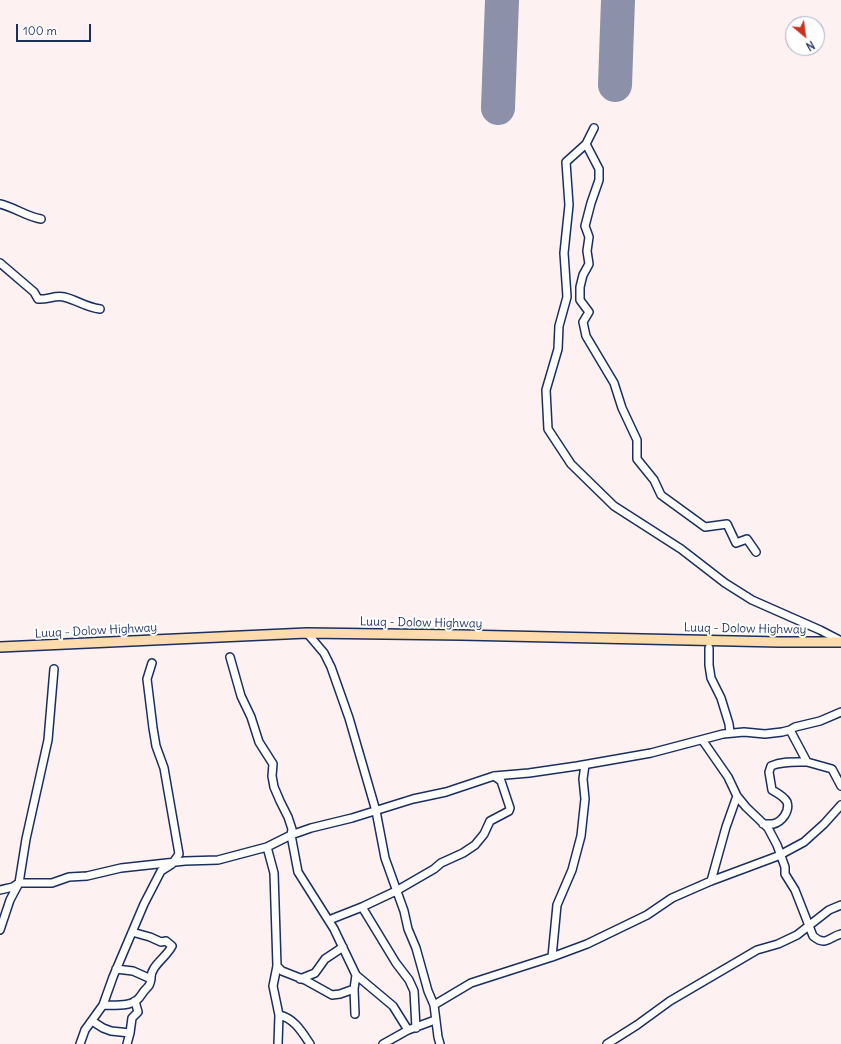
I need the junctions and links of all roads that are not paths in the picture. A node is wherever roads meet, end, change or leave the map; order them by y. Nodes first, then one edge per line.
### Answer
1 (594, 128) dead end
2 (586, 144) junction
3 (0, 204) edge
4 (41, 219) dead end
5 (0, 262) edge
6 (100, 309) dead end
7 (756, 552) dead end
8 (307, 633) junction
9 (841, 641) edge
10 (0, 647) edge
11 (709, 648) dead end
12 (230, 657) dead end
13 (152, 663) dead end
14 (54, 669) dead end
15 (841, 712) edge
16 (830, 717) junction
17 (841, 717) edge
18 (790, 730) junction
19 (730, 733) junction
20 (703, 740) junction
21 (807, 762) junction
22 (585, 765) junction
23 (494, 776) junction
24 (841, 786) edge
25 (737, 796) junction
26 (841, 805) edge
27 (376, 810) junction
28 (763, 824) junction
29 (291, 835) junction
30 (267, 847) junction
31 (781, 855) junction
32 (172, 864) junction
33 (711, 881) junction
34 (19, 883) junction
35 (0, 890) edge
36 (396, 891) junction
37 (841, 905) edge
38 (362, 907) junction
39 (329, 920) junction
40 (810, 925) junction
41 (0, 930) edge
42 (132, 932) junction
43 (841, 934) edge
44 (343, 947) junction
45 (552, 957) junction
46 (277, 966) junction
47 (116, 969) junction
48 (356, 975) junction
49 (151, 979) junction
50 (300, 979) junction
51 (354, 989) junction
52 (135, 1001) junction
53 (103, 1005) junction
54 (434, 1005) junction
55 (355, 1014) dead end
56 (278, 1015) junction
57 (435, 1020) junction
58 (92, 1021) junction
59 (416, 1028) junction
60 (408, 1030) junction
61 (130, 1033) junction
62 (80, 1043) edge
63 (386, 1043) edge
64 (127, 1044) edge
65 (278, 1044) edge
66 (310, 1044) edge
67 (440, 1044) edge
68 (607, 1044) edge

1 - 2 street
2 - 7 street
2 - 9 street
3 - 4 street
5 - 6 street
8 - 9 main road, Luuq - Dolow Highway
8 - 10 main road, Luuq - Dolow Highway
8 - 27 street
11 - 19 street
12 - 29 street
13 - 32 street
14 - 34 street
15 - 16 street
16 - 17 street
16 - 18 street
18 - 19 street
18 - 21 street
19 - 20 street
20 - 22 street
20 - 25 street
21 - 24 street
21 - 28 street
22 - 23 street
22 - 45 street
23 - 27 street
23 - 36 street
25 - 28 street
25 - 33 street
26 - 31 street
27 - 29 street
27 - 36 street
28 - 31 street
29 - 30 street
29 - 39 street
30 - 32 street
30 - 46 street
31 - 33 street
31 - 40 street
32 - 34 street
32 - 42 street
33 - 45 street
34 - 35 street
34 - 41 street
36 - 38 street
36 - 54 street
37 - 40 street
38 - 39 street
38 - 59 street
39 - 44 street
40 - 43 street
40 - 68 street
42 - 47 street
42 - 49 street
44 - 48 street
44 - 50 street
45 - 54 street
46 - 50 street
46 - 56 street
47 - 49 street
47 - 53 street
48 - 51 street
48 - 60 street
49 - 52 street
50 - 51 street
51 - 55 street
52 - 53 street
52 - 61 street
53 - 58 street
54 - 57 street
56 - 65 street
56 - 66 street
57 - 59 street
57 - 67 street
58 - 61 street
58 - 62 street
59 - 60 street
60 - 63 street
61 - 64 street

